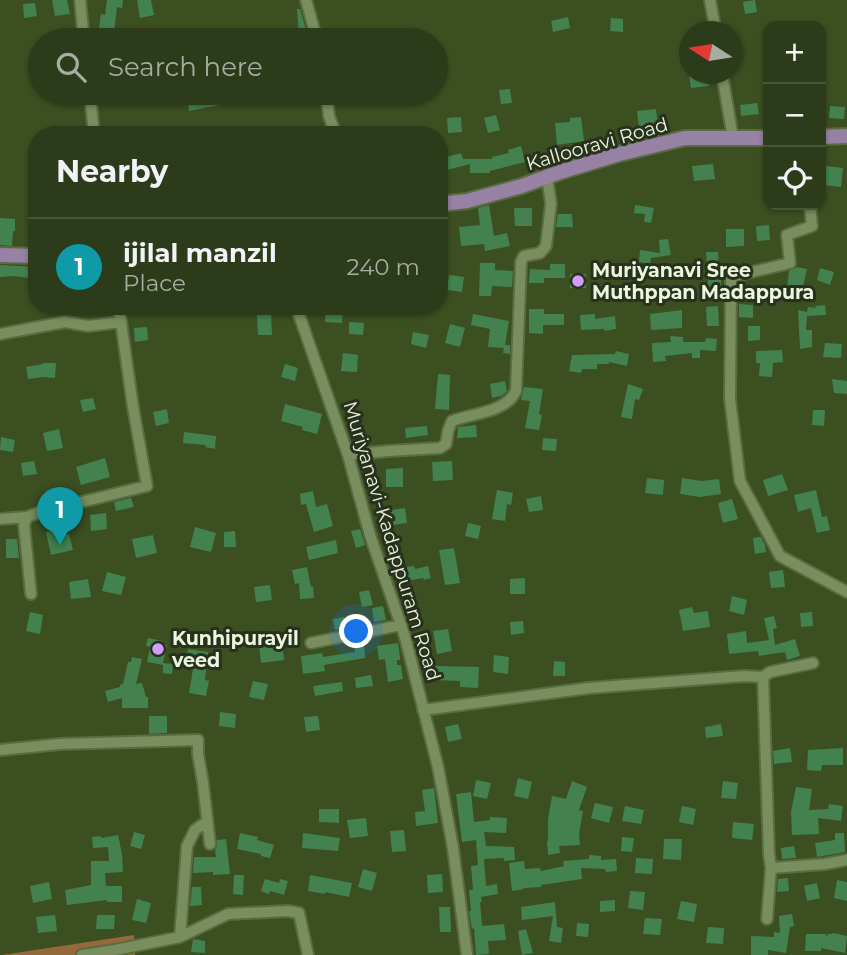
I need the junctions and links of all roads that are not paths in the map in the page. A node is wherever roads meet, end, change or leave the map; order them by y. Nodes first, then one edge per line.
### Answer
1 (80, 0) edge
2 (306, 0) edge
3 (710, 0) edge
4 (714, 21) edge
5 (83, 28) edge
6 (314, 28) edge
7 (724, 84) edge
8 (91, 105) edge
9 (328, 105) edge
10 (93, 126) edge
11 (333, 126) edge
12 (847, 136) edge
13 (826, 137) edge
14 (733, 138) junction
15 (763, 138) edge
16 (547, 177) junction
17 (448, 203) edge
18 (810, 210) edge
19 (0, 256) edge
20 (28, 256) edge
21 (120, 315) edge
22 (299, 315) edge
23 (121, 323) junction
24 (0, 334) edge
25 (348, 455) junction
26 (27, 517) junction
27 (0, 519) edge
28 (847, 592) edge
29 (31, 594) dead end
30 (401, 625) junction
31 (311, 643) dead end
32 (813, 663) dead end
33 (763, 677) junction
34 (423, 710) junction
35 (0, 750) edge
36 (206, 822) junction
37 (210, 844) dead end
38 (847, 860) edge
39 (771, 868) junction
40 (767, 919) dead end
41 (180, 937) junction
42 (82, 955) edge
43 (308, 955) edge
44 (467, 955) edge

1 - 5 street
2 - 6 street
3 - 4 street
7 - 14 street
8 - 10 street
9 - 11 street
12 - 13 main road
14 - 15 main road, Kallooravi Road
14 - 16 main road, Kallooravi Road
16 - 17 main road, Kallooravi Road
16 - 25 street
18 - 28 street
19 - 20 main road
21 - 23 street
22 - 25 street, Muriyanavi-Kadappuram Road
23 - 24 street
23 - 26 street
25 - 30 street, Muriyanavi-Kadappuram Road
26 - 27 street
26 - 29 street
30 - 31 street
30 - 34 street, Muriyanavi-Kadappuram Road
32 - 33 street
33 - 34 street
33 - 39 street
34 - 44 street, Muriyanavi-Kadappuram Road
35 - 36 street
36 - 37 street
36 - 41 street
38 - 39 street
39 - 40 street
41 - 42 street
41 - 43 street

